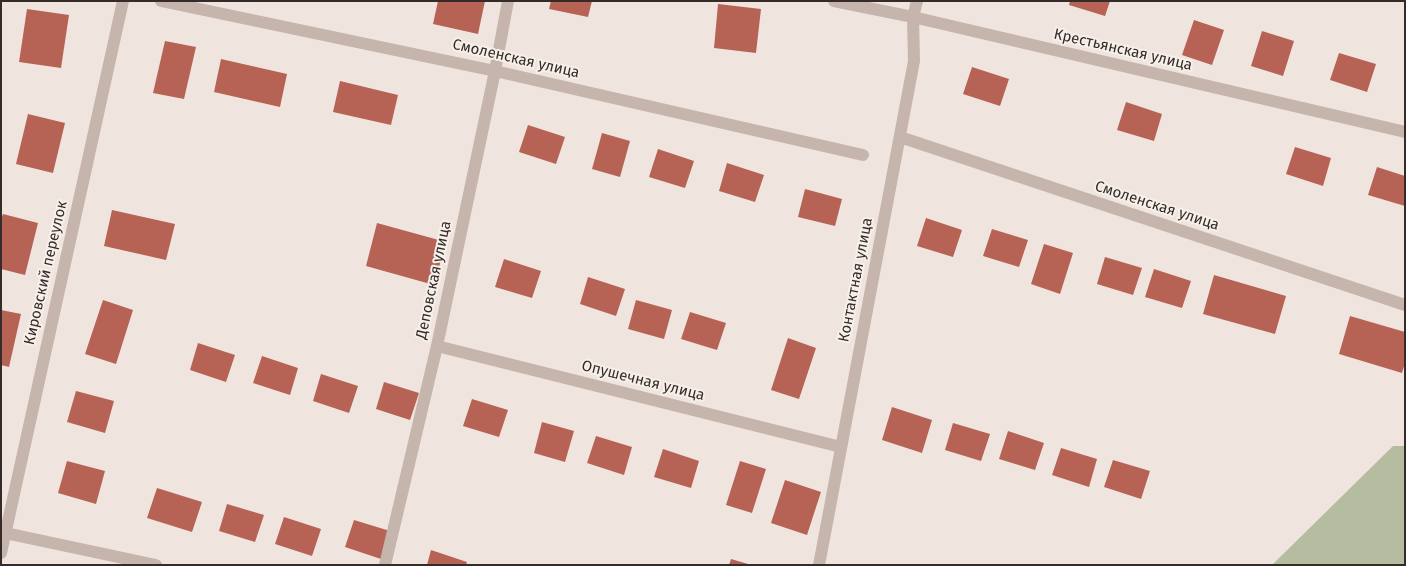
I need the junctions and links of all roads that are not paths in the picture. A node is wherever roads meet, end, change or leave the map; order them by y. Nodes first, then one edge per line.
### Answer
1 (124, 1) edge
2 (161, 1) edge
3 (508, 1) edge
4 (834, 1) edge
5 (917, 1) edge
6 (913, 17) junction
7 (495, 71) junction
8 (1405, 132) edge
9 (900, 137) junction
10 (863, 155) dead end
11 (1405, 305) edge
12 (437, 346) junction
13 (841, 447) junction
14 (3, 533) edge
15 (1, 552) edge
16 (156, 565) edge
17 (385, 565) edge
18 (820, 565) edge

1 - 14 street, Кировский переулок
2 - 7 street, Смоленская улица
3 - 7 street, Деповская улица
4 - 6 street, Крестьянская улица
5 - 6 street, Контактная улица
6 - 8 street, Крестьянская улица
6 - 9 street, Контактная улица
7 - 10 street, Смоленская улица
7 - 12 street, Деповская улица
9 - 11 street, Смоленская улица
9 - 13 street, Контактная улица
12 - 13 street, Опушечная улица
12 - 17 street, Деповская улица
13 - 18 street, Контактная улица
14 - 15 street, Кировский переулок
14 - 16 street

